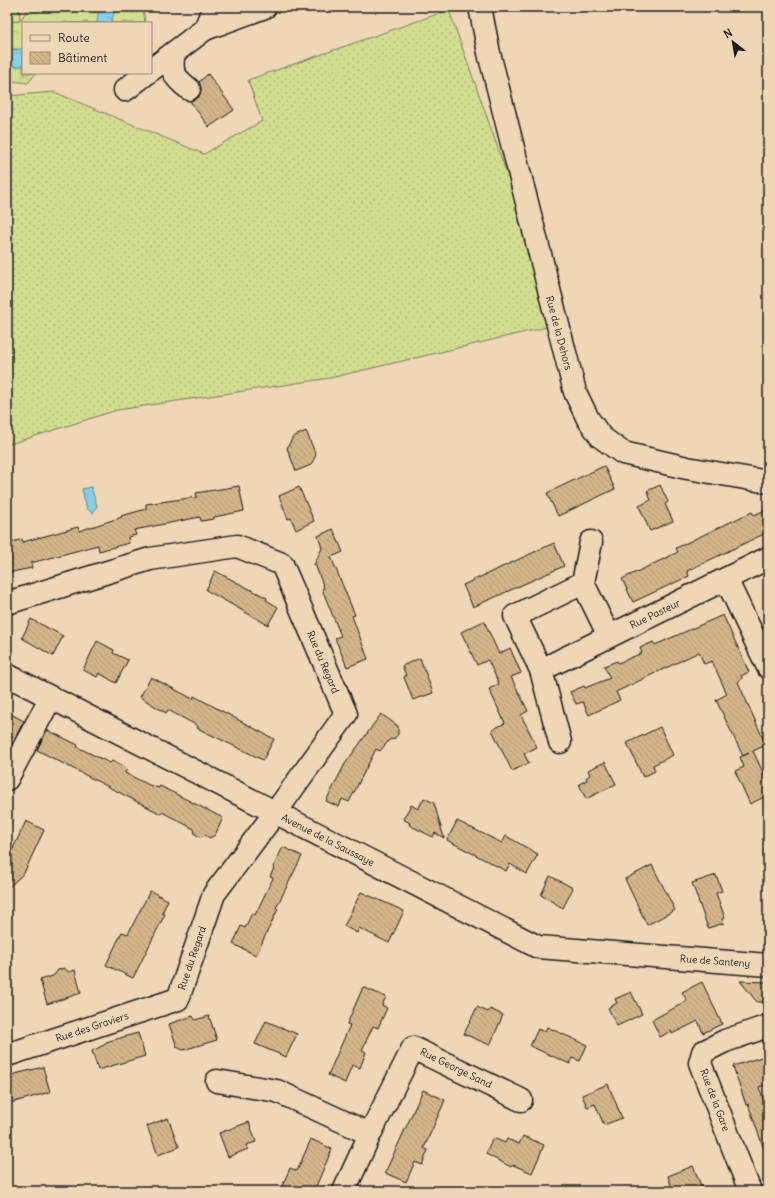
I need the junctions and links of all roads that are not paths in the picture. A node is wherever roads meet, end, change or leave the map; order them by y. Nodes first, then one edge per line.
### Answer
1 (214, 7) edge
2 (265, 7) edge
3 (480, 7) edge
4 (205, 29) junction
5 (174, 53) junction
6 (152, 69) edge
7 (146, 74) edge
8 (189, 89) dead end
9 (125, 90) dead end
10 (768, 482) edge
11 (591, 542) dead end
12 (768, 558) edge
13 (726, 579) junction
14 (583, 583) junction
15 (7, 603) edge
16 (609, 636) junction
17 (768, 667) edge
18 (541, 670) junction
19 (7, 676) edge
20 (50, 699) junction
21 (560, 742) dead end
22 (7, 779) edge
23 (275, 813) junction
24 (662, 957) joint
25 (768, 965) edge
26 (178, 999) joint
27 (768, 1026) edge
28 (7, 1055) edge
29 (217, 1081) dead end
30 (521, 1100) dead end
31 (370, 1134) junction
32 (344, 1191) edge
33 (750, 1191) edge

1 - 4 street
2 - 4 street
3 - 10 street, Rue de la Dehors
4 - 5 street
5 - 6 street
5 - 8 street
7 - 9 street
11 - 14 street
12 - 13 street, Rue Pasteur
13 - 16 street, Rue Pasteur
13 - 17 street
14 - 16 street
14 - 18 street
15 - 23 street, Rue du Regard
16 - 18 street, Rue Pasteur
18 - 21 street
19 - 20 street, Avenue de la Saussaye
20 - 22 street
20 - 23 street, Avenue de la Saussaye
23 - 24 street, Avenue de la Saussaye
23 - 26 street, Rue du Regard
24 - 25 street, Rue de Santeny
26 - 28 street, Rue des Graviers
27 - 33 street, Rue de la Gare
29 - 31 street
30 - 31 street, Rue George Sand
31 - 32 street, Rue George Sand

